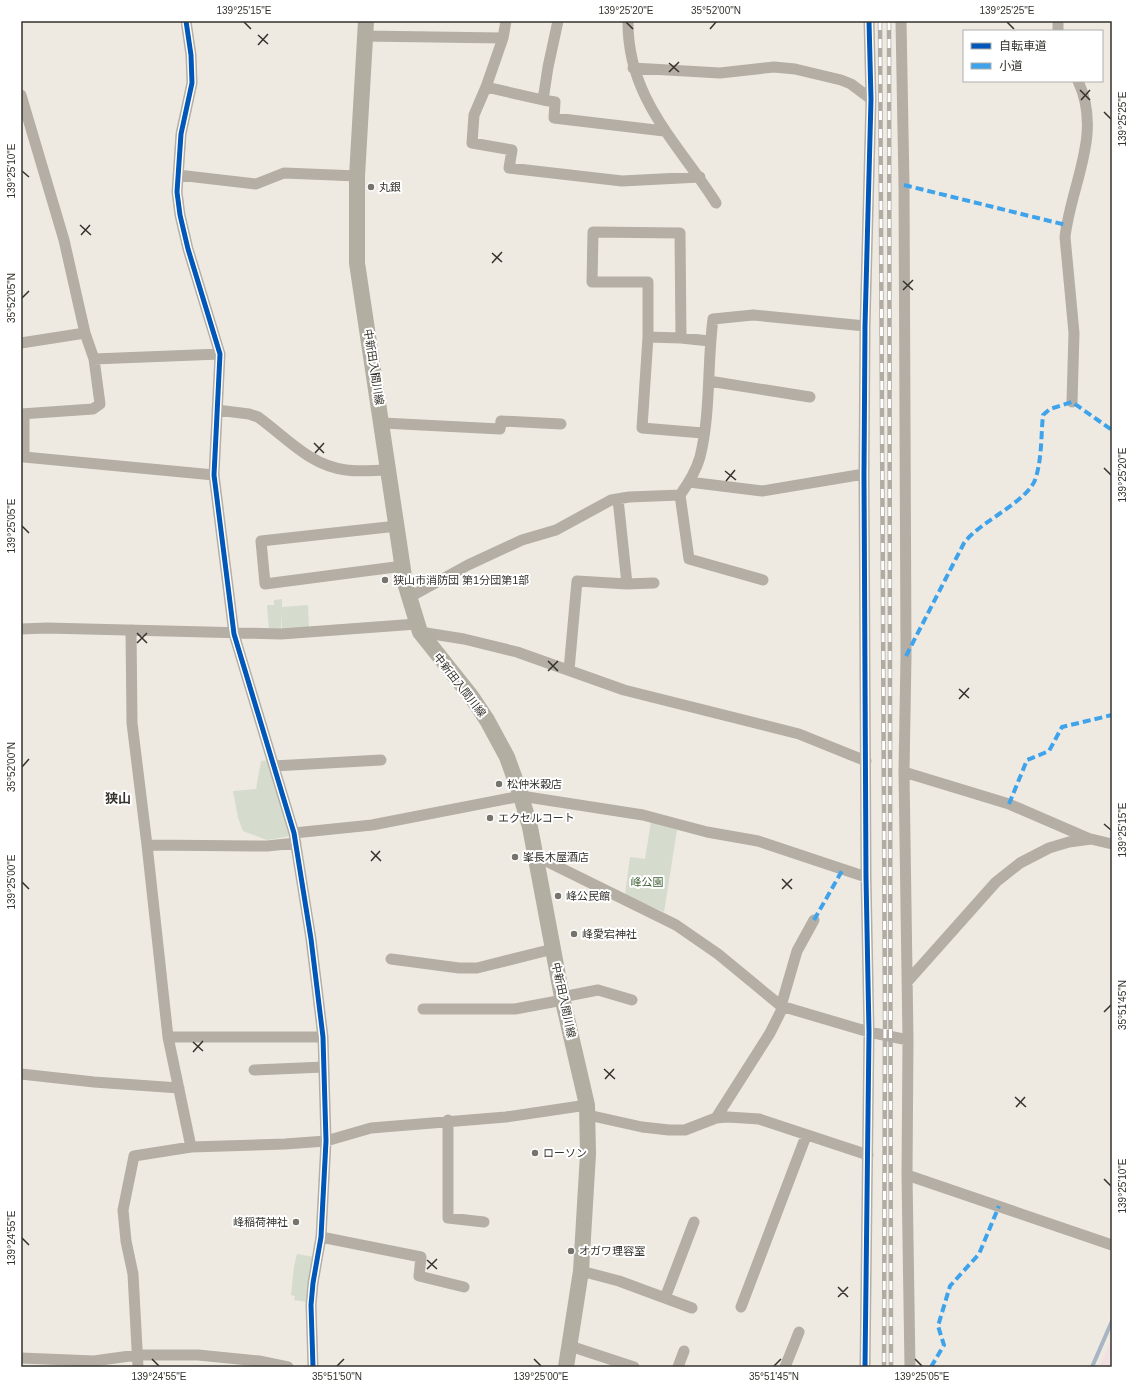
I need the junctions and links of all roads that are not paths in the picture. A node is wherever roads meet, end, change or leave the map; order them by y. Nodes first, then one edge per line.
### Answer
1 (186, 21) edge
2 (506, 21) edge
3 (558, 21) edge
4 (628, 21) edge
5 (869, 21) edge
6 (901, 21) edge
7 (365, 28) edge
8 (503, 38) junction
9 (633, 68) junction
10 (1078, 82) edge
11 (486, 87) junction
12 (21, 95) edge
13 (871, 99) junction
14 (542, 100) junction
15 (664, 130) junction
16 (178, 175) junction
17 (357, 176) junction
18 (700, 177) junction
19 (716, 203) dead end
20 (865, 326) junction
21 (85, 333) junction
22 (648, 337) junction
23 (681, 338) junction
24 (710, 340) junction
25 (21, 343) edge
26 (220, 354) junction
27 (94, 359) junction
28 (709, 381) junction
29 (810, 398) dead end
30 (1072, 402) dead end
31 (217, 410) junction
32 (22, 414) edge
33 (382, 423) junction
34 (561, 424) dead end
35 (704, 433) junction
36 (389, 470) junction
37 (864, 474) junction
38 (214, 475) junction
39 (690, 482) junction
40 (680, 495) junction
41 (618, 499) junction
42 (397, 526) junction
43 (403, 566) junction
44 (763, 580) dead end
45 (654, 583) dead end
46 (627, 584) junction
47 (408, 598) junction
48 (418, 628) junction
49 (21, 629) edge
50 (131, 630) junction
51 (234, 634) junction
52 (569, 670) junction
53 (381, 760) dead end
54 (866, 761) junction
55 (274, 766) junction
56 (904, 772) junction
57 (521, 796) junction
58 (295, 838) junction
59 (1091, 839) junction
60 (1112, 844) edge
61 (147, 845) junction
62 (534, 855) junction
63 (866, 877) junction
64 (814, 920) dead end
65 (552, 949) junction
66 (392, 959) dead end
67 (907, 982) junction
68 (563, 999) junction
69 (632, 1000) dead end
70 (782, 1006) junction
71 (423, 1009) dead end
72 (869, 1032) junction
73 (168, 1037) junction
74 (324, 1037) junction
75 (908, 1040) junction
76 (324, 1067) junction
77 (254, 1070) dead end
78 (21, 1074) edge
79 (179, 1088) junction
80 (588, 1110) junction
81 (716, 1118) junction
82 (448, 1120) junction
83 (806, 1136) junction
84 (326, 1141) junction
85 (191, 1147) junction
86 (868, 1155) junction
87 (907, 1175) junction
88 (484, 1222) dead end
89 (694, 1222) dead end
90 (321, 1237) junction
91 (1112, 1245) edge
92 (581, 1271) junction
93 (464, 1287) dead end
94 (665, 1298) junction
95 (741, 1307) dead end
96 (692, 1308) dead end
97 (799, 1332) dead end
98 (570, 1346) junction
99 (684, 1351) dead end
100 (137, 1355) junction
101 (21, 1358) edge
102 (138, 1367) edge
103 (288, 1367) edge
104 (313, 1367) edge
105 (566, 1367) edge
106 (634, 1367) edge
107 (678, 1367) edge
108 (785, 1367) edge
109 (865, 1367) edge
110 (910, 1367) edge

1 - 16 street
2 - 8 street
3 - 14 street
4 - 9 street
5 - 13 street
6 - 56 street
7 - 8 street
7 - 17 main road, 中新田入間川線
8 - 11 street
9 - 13 street
9 - 15 street
10 - 30 street
11 - 14 street
11 - 18 street
12 - 21 street
13 - 20 street
14 - 15 street
15 - 18 street
16 - 17 street
16 - 26 street
17 - 33 main road, 中新田入間川線
18 - 19 street
20 - 24 street
20 - 37 street
21 - 25 street
21 - 27 street
22 - 23 street
22 - 23 street
22 - 35 street
23 - 24 street
24 - 28 street
26 - 27 street
26 - 31 street
27 - 32 street
28 - 29 street
28 - 35 street
31 - 36 street
31 - 38 street
32 - 38 street
33 - 34 street
33 - 36 main road, 中新田入間川線
35 - 39 street
36 - 42 main road, 中新田入間川線
37 - 39 street
37 - 54 street
38 - 51 street
39 - 40 street
40 - 41 street
40 - 44 street
41 - 46 street
41 - 47 street
42 - 43 main road, 中新田入間川線
42 - 43 street
43 - 47 main road, 中新田入間川線
45 - 46 street
46 - 52 street
47 - 48 main road, 中新田入間川線
48 - 51 street
48 - 52 street
48 - 57 main road, 中新田入間川線
49 - 50 street
50 - 51 street
50 - 61 street
51 - 55 street
52 - 54 street
53 - 55 street
54 - 63 street
55 - 58 street
56 - 59 street
56 - 67 street
57 - 58 street
57 - 62 main road, 中新田入間川線
57 - 63 street
58 - 61 street
58 - 74 street
59 - 60 street
59 - 67 street
61 - 73 street
62 - 65 main road, 中新田入間川線
62 - 70 street
63 - 72 street
64 - 70 street
65 - 66 street
65 - 68 main road, 中新田入間川線
67 - 75 street
68 - 69 street
68 - 71 street
68 - 80 main road, 中新田入間川線
70 - 72 street
70 - 81 street
72 - 75 street
72 - 86 street
73 - 74 street
73 - 79 street
74 - 76 street
75 - 87 street
76 - 77 street
76 - 84 street
78 - 79 street
79 - 85 street
80 - 81 street
80 - 82 street
80 - 92 main road, 中新田入間川線
81 - 83 street
82 - 84 street
82 - 88 street
83 - 86 street
83 - 95 street
84 - 85 street
84 - 90 street
85 - 100 street
86 - 109 street
87 - 91 street
87 - 110 street
89 - 94 street
90 - 93 street
90 - 104 street
92 - 94 street
92 - 98 main road, 中新田入間川線
94 - 96 street
97 - 108 street
98 - 105 main road, 中新田入間川線
98 - 106 street
99 - 107 street
100 - 101 street
100 - 102 street
100 - 103 street

